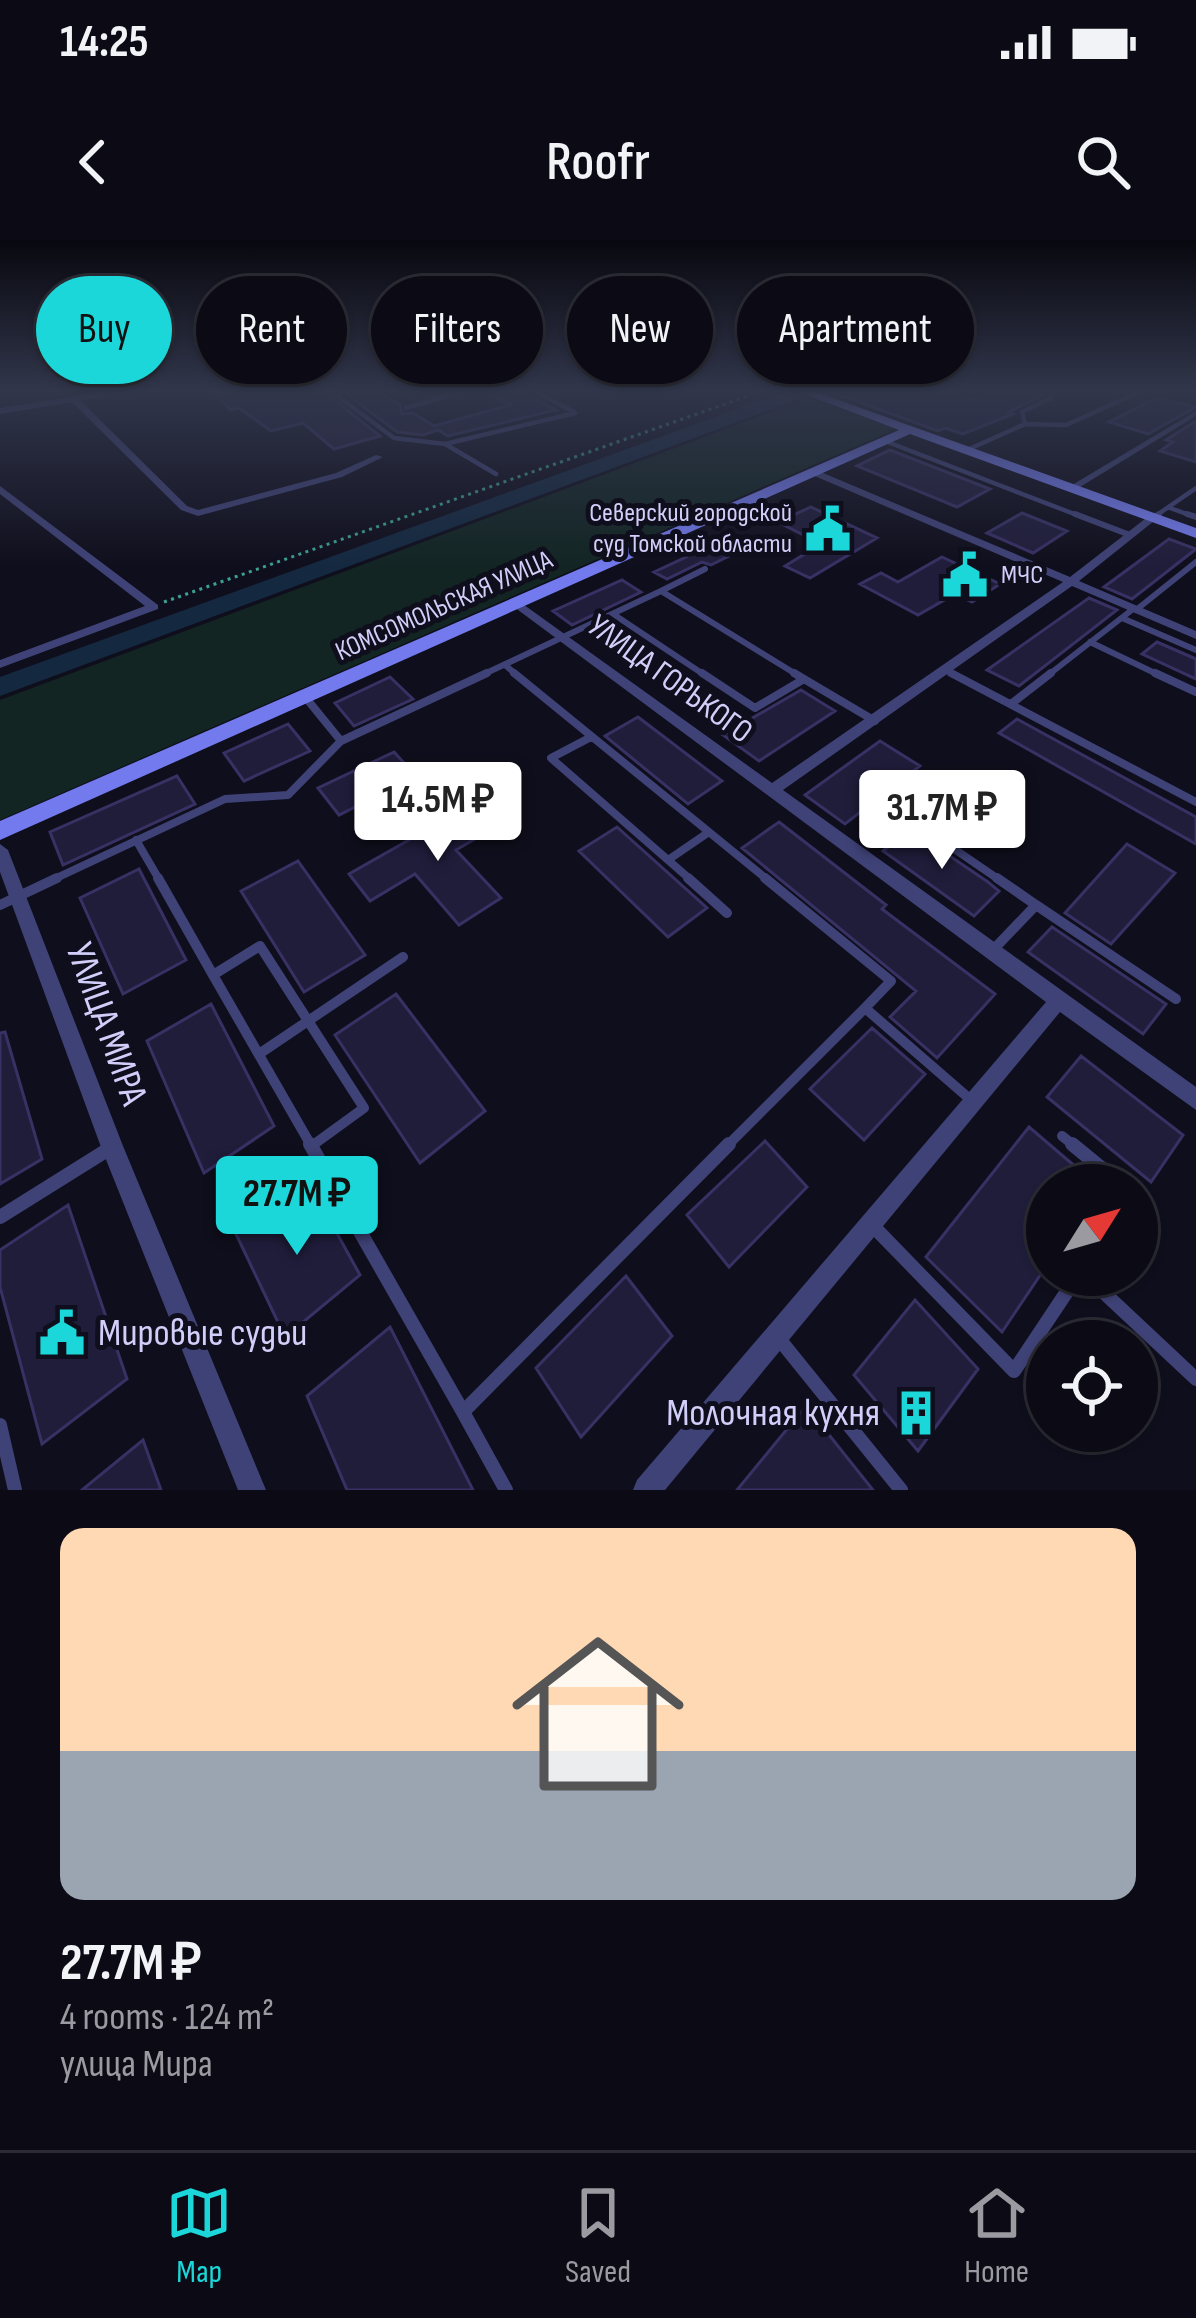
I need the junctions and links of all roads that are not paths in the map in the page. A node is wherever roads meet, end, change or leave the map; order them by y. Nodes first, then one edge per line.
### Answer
1 (126, 450) edge
2 (454, 450) edge
3 (863, 450) edge
4 (909, 450) edge
5 (967, 450) edge
6 (1134, 450) edge
7 (380, 457) dead end
8 (813, 472) junction
9 (496, 474) dead end
10 (1047, 479) junction
11 (1072, 488) junction
12 (1196, 488) edge
13 (0, 489) edge
14 (1042, 501) junction
15 (1170, 508) junction
16 (1154, 518) junction
17 (1196, 518) edge
18 (1196, 533) edge
19 (1130, 535) junction
20 (1196, 562) edge
21 (705, 569) dead end
22 (1071, 582) junction
23 (661, 591) junction
24 (516, 604) junction
25 (1135, 609) junction
26 (613, 614) junction
27 (1122, 618) junction
28 (1196, 635) edge
29 (562, 638) junction
30 (1090, 643) junction
31 (1196, 650) edge
32 (0, 664) edge
33 (505, 665) junction
34 (944, 669) junction
35 (804, 679) junction
36 (1196, 692) edge
37 (306, 698) junction
38 (1011, 704) junction
39 (875, 721) junction
40 (591, 737) junction
41 (341, 741) junction
42 (936, 776) dead end
43 (772, 790) junction
44 (1196, 802) edge
45 (896, 809) junction
46 (870, 829) dead end
47 (0, 832) edge
48 (709, 832) junction
49 (136, 840) junction
50 (0, 850) edge
51 (668, 860) junction
52 (10, 900) edge
53 (1036, 904) junction
54 (727, 913) dead end
55 (992, 951) junction
56 (403, 957) dead end
57 (213, 975) junction
58 (1176, 999) dead end
59 (1059, 1000) junction
60 (865, 1008) junction
61 (308, 1021) junction
62 (259, 1054) junction
63 (971, 1100) junction
64 (1196, 1100) edge
65 (1062, 1136) dead end
66 (313, 1145) junction
67 (112, 1147) junction
68 (1096, 1164) edge
69 (0, 1217) edge
70 (870, 1223) junction
71 (1067, 1296) edge
72 (1105, 1296) edge
73 (776, 1336) junction
74 (1196, 1378) edge
75 (463, 1412) junction
76 (0, 1425) edge
77 (16, 1490) edge
78 (252, 1490) edge
79 (506, 1490) edge
80 (647, 1490) edge
81 (901, 1490) edge

1 - 7 street
2 - 9 lane
3 - 8 main road, КОМСОМОЛЬСКАЯ УЛИЦА
4 - 14 lane
5 - 10 main road
6 - 11 street
8 - 22 street
8 - 24 main road, КОМСОМОЛЬСКАЯ УЛИЦА
10 - 11 main road
10 - 14 lane
11 - 16 main road
12 - 15 lane
13 - 32 street
14 - 19 lane
15 - 16 lane
15 - 17 lane
16 - 18 main road
16 - 19 street
19 - 22 street
20 - 25 lane
21 - 23 lane
22 - 25 street
22 - 34 street
23 - 26 lane
23 - 35 lane
24 - 29 street, УЛИЦА ГОРЬКОГО
24 - 37 main road, КОМСОМОЛЬСКАЯ УЛИЦА
25 - 27 lane
25 - 28 street
26 - 29 lane
26 - 35 lane
27 - 30 lane
27 - 31 lane
29 - 33 lane
29 - 43 street, УЛИЦА ГОРЬКОГО
30 - 36 lane
30 - 38 lane
33 - 40 lane
33 - 41 lane
34 - 38 lane
34 - 39 street
35 - 39 lane
37 - 41 lane
37 - 47 main road, КОМСОМОЛЬСКАЯ УЛИЦА
38 - 44 lane
39 - 43 street
40 - 48 lane
40 - 51 lane
41 - 49 lane
42 - 45 lane
43 - 55 street, УЛИЦА ГОРЬКОГО
45 - 46 lane
45 - 53 lane
48 - 51 lane
48 - 60 lane
49 - 52 lane
49 - 57 lane
50 - 52 street, УЛИЦА МИРА
51 - 54 lane
52 - 67 street, УЛИЦА МИРА
53 - 55 lane
53 - 58 lane
55 - 59 street, УЛИЦА ГОРЬКОГО
56 - 61 lane
57 - 61 lane
57 - 62 lane
59 - 63 street
59 - 64 street, УЛИЦА ГОРЬКОГО
60 - 63 lane
60 - 75 lane
61 - 62 lane
61 - 66 lane
62 - 66 lane
63 - 70 street
65 - 68 lane
66 - 75 lane
67 - 69 lane
67 - 78 street, УЛИЦА МИРА
70 - 71 lane
70 - 73 street
72 - 74 lane
73 - 80 street
73 - 81 lane
75 - 79 lane
76 - 77 lane

